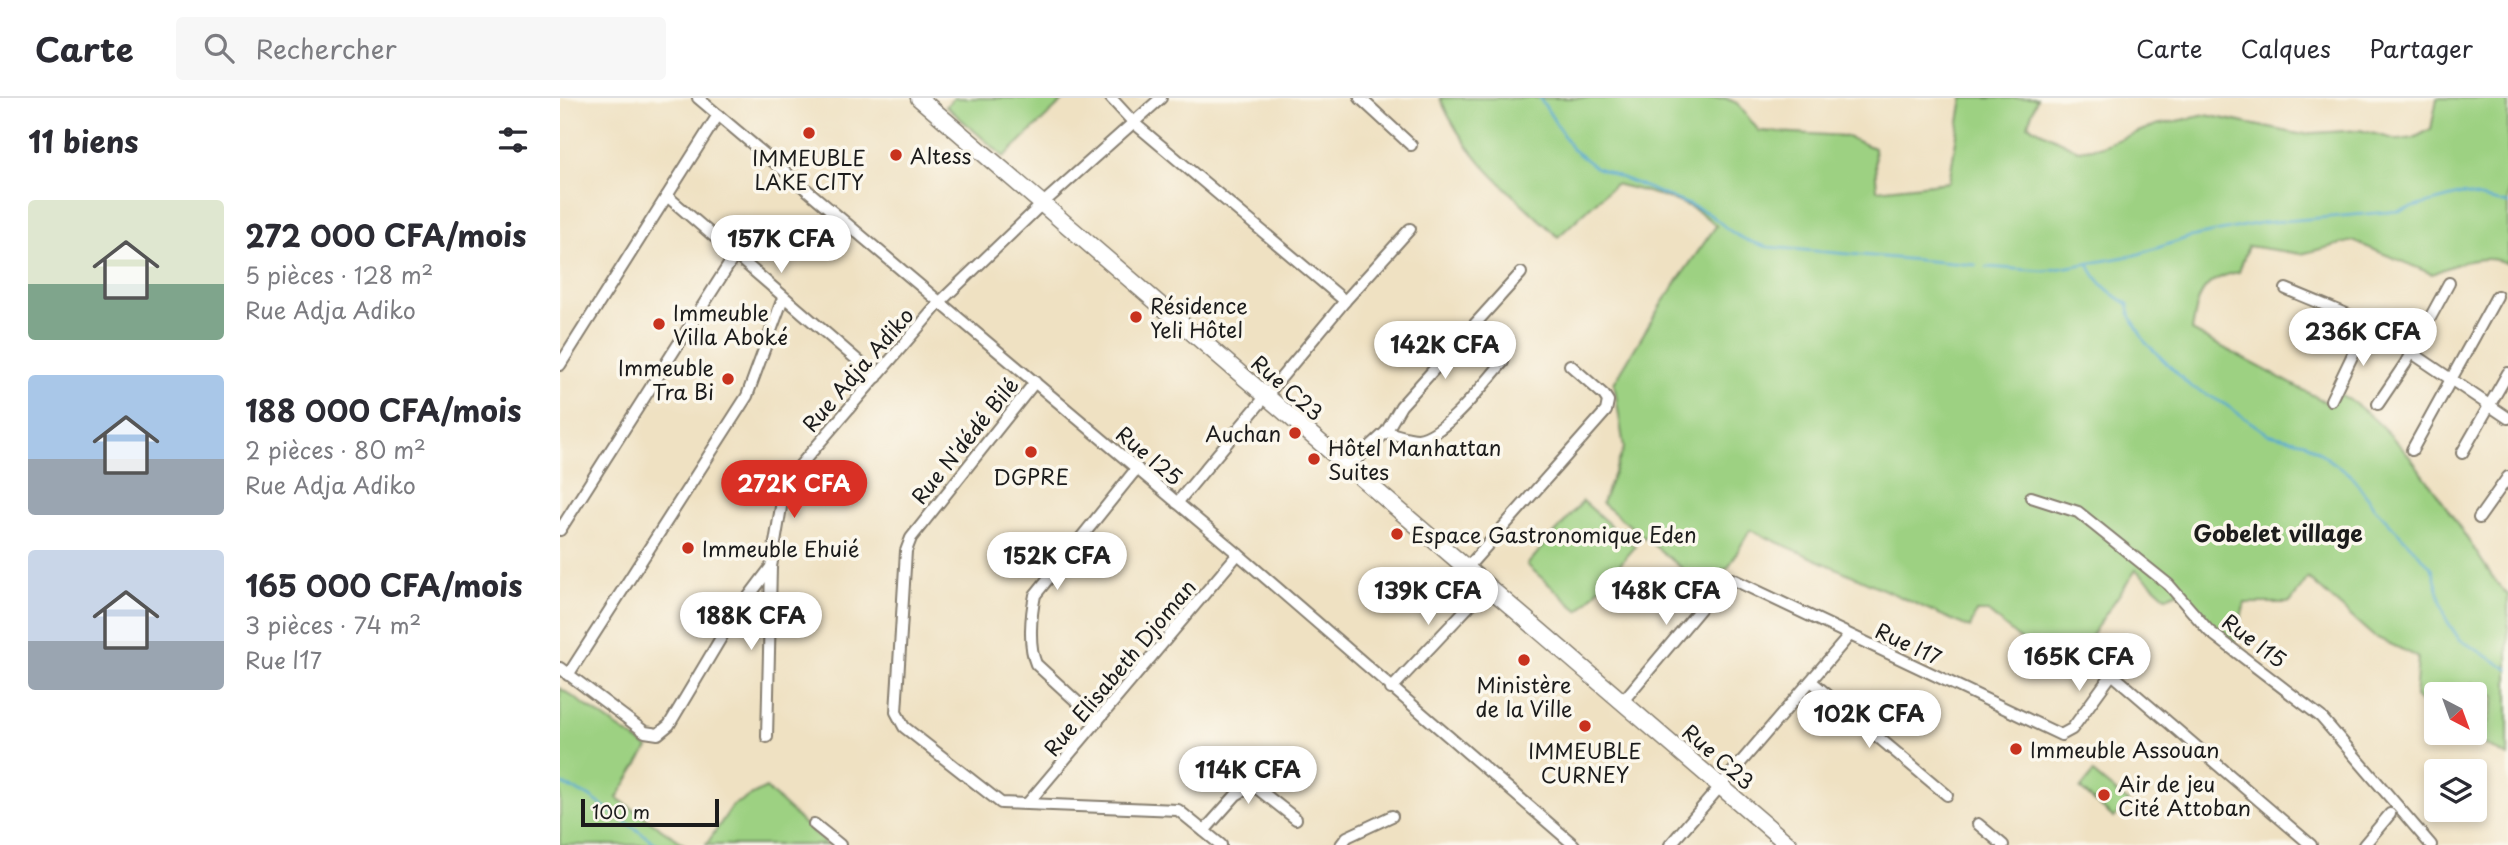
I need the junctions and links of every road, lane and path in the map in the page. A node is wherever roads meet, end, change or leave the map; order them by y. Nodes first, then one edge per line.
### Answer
1 (698, 98) edge
2 (1111, 98) edge
3 (1161, 98) edge
4 (1360, 98) edge
5 (926, 100) edge
6 (718, 115) junction
7 (1134, 123) junction
8 (1411, 145) dead end
9 (667, 196) junction
10 (1042, 204) junction
11 (1410, 229) dead end
12 (735, 255) junction
13 (1521, 273) dead end
14 (2449, 283) dead end
15 (2286, 289) dead end
16 (2497, 296) dead end
17 (783, 298) junction
18 (1346, 300) junction
19 (941, 301) junction
20 (2368, 323) junction
21 (2411, 353) junction
22 (1503, 362) dead end
23 (560, 365) edge
24 (1570, 365) dead end
25 (2508, 373) edge
26 (877, 377) junction
27 (2451, 379) junction
28 (1035, 382) junction
29 (1268, 396) junction
30 (2331, 400) dead end
31 (2378, 404) dead end
32 (2489, 405) junction
33 (2508, 418) edge
34 (1386, 432) junction
35 (2412, 450) dead end
36 (2462, 453) dead end
37 (1348, 467) junction
38 (1137, 468) junction
39 (2508, 477) edge
40 (2031, 497) dead end
41 (1177, 503) junction
42 (2479, 519) dead end
43 (560, 530) edge
44 (1238, 554) junction
45 (771, 567) junction
46 (1467, 568) junction
47 (1488, 586) junction
48 (1849, 636) junction
49 (564, 671) edge
50 (1811, 681) junction
51 (1391, 689) junction
52 (1623, 701) junction
53 (1098, 721) junction
54 (767, 737) dead end
55 (1720, 786) junction
56 (1947, 795) dead end
57 (1028, 803) junction
58 (2390, 814) dead end
59 (1392, 816) dead end
60 (1296, 820) dead end
61 (814, 824) dead end
62 (1978, 824) dead end
63 (1204, 831) junction
64 (840, 845) edge
65 (1221, 845) edge
66 (1341, 845) edge
67 (1572, 845) edge
68 (1670, 845) edge
69 (1789, 845) edge
70 (2003, 845) edge
71 (2311, 845) edge
72 (2364, 845) edge
73 (2431, 845) edge

1 - 6 street, Rue I25
2 - 7 street
3 - 7 street, Rue Adja Adiko
4 - 8 street
5 - 10 street, Rue C23
6 - 9 street
6 - 19 street, Rue I25
7 - 10 street, Rue Adja Adiko
7 - 18 street
9 - 12 street
9 - 23 street
10 - 19 street, Rue Adja Adiko
10 - 29 street, Rue C23
11 - 18 street
12 - 17 street
12 - 43 street
13 - 34 street
14 - 21 street
15 - 20 street
16 - 27 street
17 - 26 street
17 - 49 street
18 - 29 street
19 - 26 street, Rue Adja Adiko
19 - 28 street, Rue I25
20 - 21 street
20 - 30 street
21 - 27 street
21 - 31 street
22 - 34 street
24 - 46 street
25 - 32 street
26 - 45 street, Rue Adja Adiko
27 - 32 street
27 - 35 street
28 - 38 street, Rue I25
28 - 57 street, Rue N'dédé Bilé
29 - 37 street, Rue C23
29 - 41 street
32 - 33 street
32 - 36 street
34 - 37 street
37 - 46 street, Rue C23
38 - 41 street, Rue I25
38 - 53 street
39 - 42 street
40 - 73 street, Rue I15
41 - 44 street, Rue I25
44 - 51 street, Rue I25
44 - 53 street, Rue Elisabeth Djoman
45 - 49 street, Rue Adja Adiko
45 - 54 street
46 - 47 street, Rue C23
47 - 51 street
47 - 52 street, Rue C23
48 - 50 street
48 - 52 street, Rue I17
48 - 71 street, Rue I17
50 - 55 street
50 - 56 street
51 - 67 street, Rue I25
52 - 55 street, Rue C23
53 - 57 street, Rue Elisabeth Djoman
55 - 68 street
55 - 69 street, Rue C23
57 - 63 street, Rue N'dédé Bilé
58 - 72 street
59 - 66 street
60 - 63 street
61 - 64 street
62 - 70 street
63 - 65 street, Rue N'dédé Bilé

